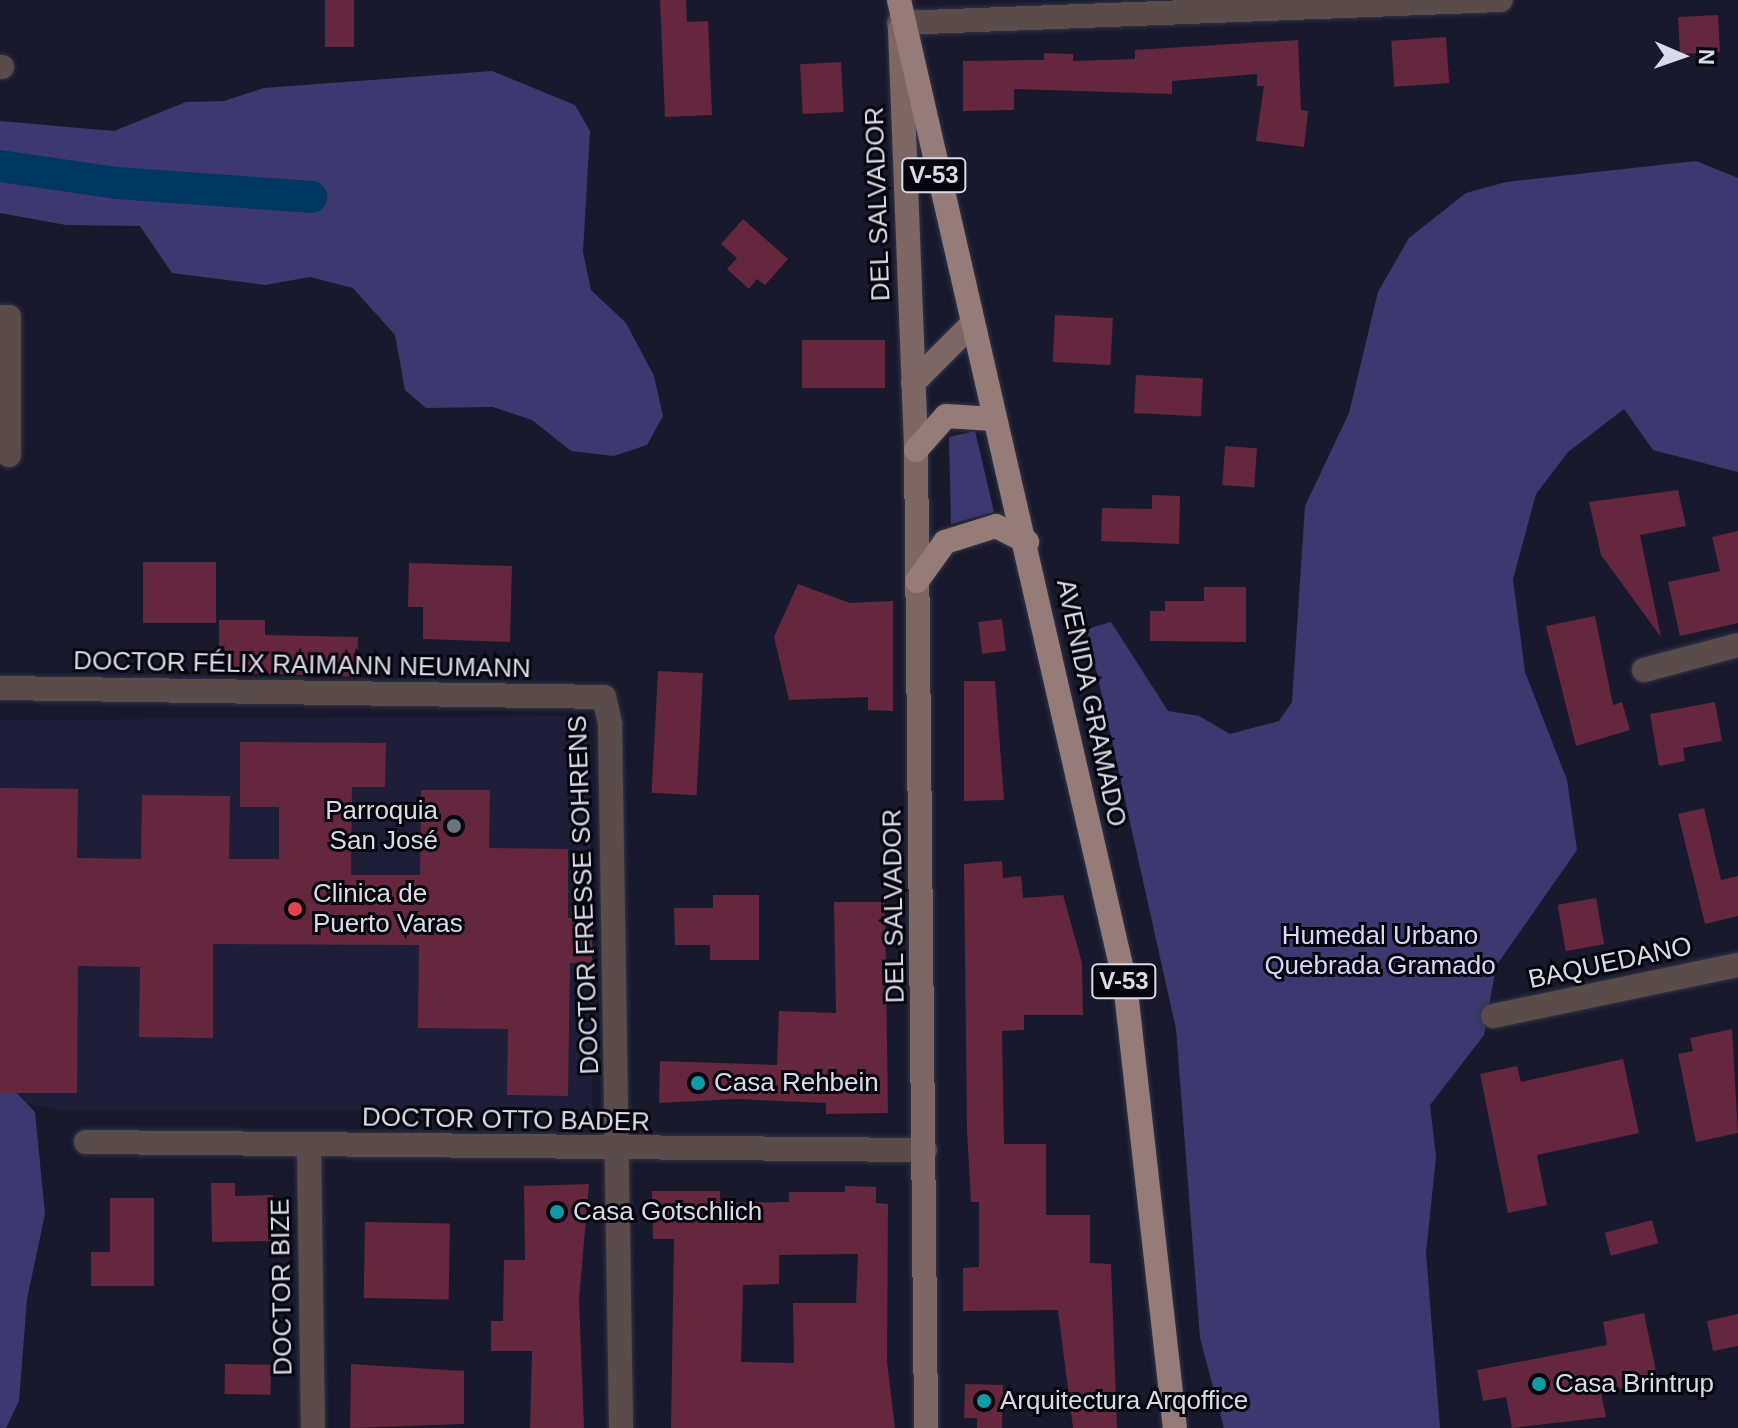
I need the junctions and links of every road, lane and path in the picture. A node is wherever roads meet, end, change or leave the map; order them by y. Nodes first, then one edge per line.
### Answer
1 (1501, 0) edge
2 (899, 11) edge
3 (0, 317) edge
4 (969, 327) junction
5 (913, 383) junction
6 (994, 419) junction
7 (916, 450) junction
8 (9, 455) dead end
9 (1027, 542) junction
10 (917, 581) junction
11 (1738, 645) edge
12 (1644, 670) dead end
13 (0, 688) edge
14 (604, 697) joint
15 (1738, 965) edge
16 (1493, 1016) dead end
17 (86, 1142) dead end
18 (309, 1146) junction
19 (619, 1150) junction
20 (925, 1150) junction
21 (313, 1428) edge
22 (621, 1428) edge
23 (926, 1428) edge
24 (1175, 1428) edge

1 - 2 street
2 - 4 main road, AVENIDA GRAMADO / V-53
2 - 5 main road, DEL SALVADOR
3 - 8 street
4 - 5 main road
4 - 6 main road, AVENIDA GRAMADO / V-53
5 - 7 main road, DEL SALVADOR
6 - 7 main road
6 - 9 main road, AVENIDA GRAMADO / V-53
7 - 10 main road, DEL SALVADOR
9 - 10 main road
9 - 24 main road, AVENIDA GRAMADO / V-53
10 - 20 main road, DEL SALVADOR
11 - 12 street
13 - 14 street, DOCTOR FÉLIX RAIMANN NEUMANN
14 - 19 street, DOCTOR FRESSE SOHRENS
15 - 16 street, BAQUEDANO
17 - 18 street, DOCTOR OTTO BADER
18 - 19 street, DOCTOR OTTO BADER
18 - 21 street, DOCTOR BIZE
19 - 20 street, DOCTOR OTTO BADER
19 - 22 street, DOCTOR FRESSE SOHRENS
20 - 23 main road, DEL SALVADOR

